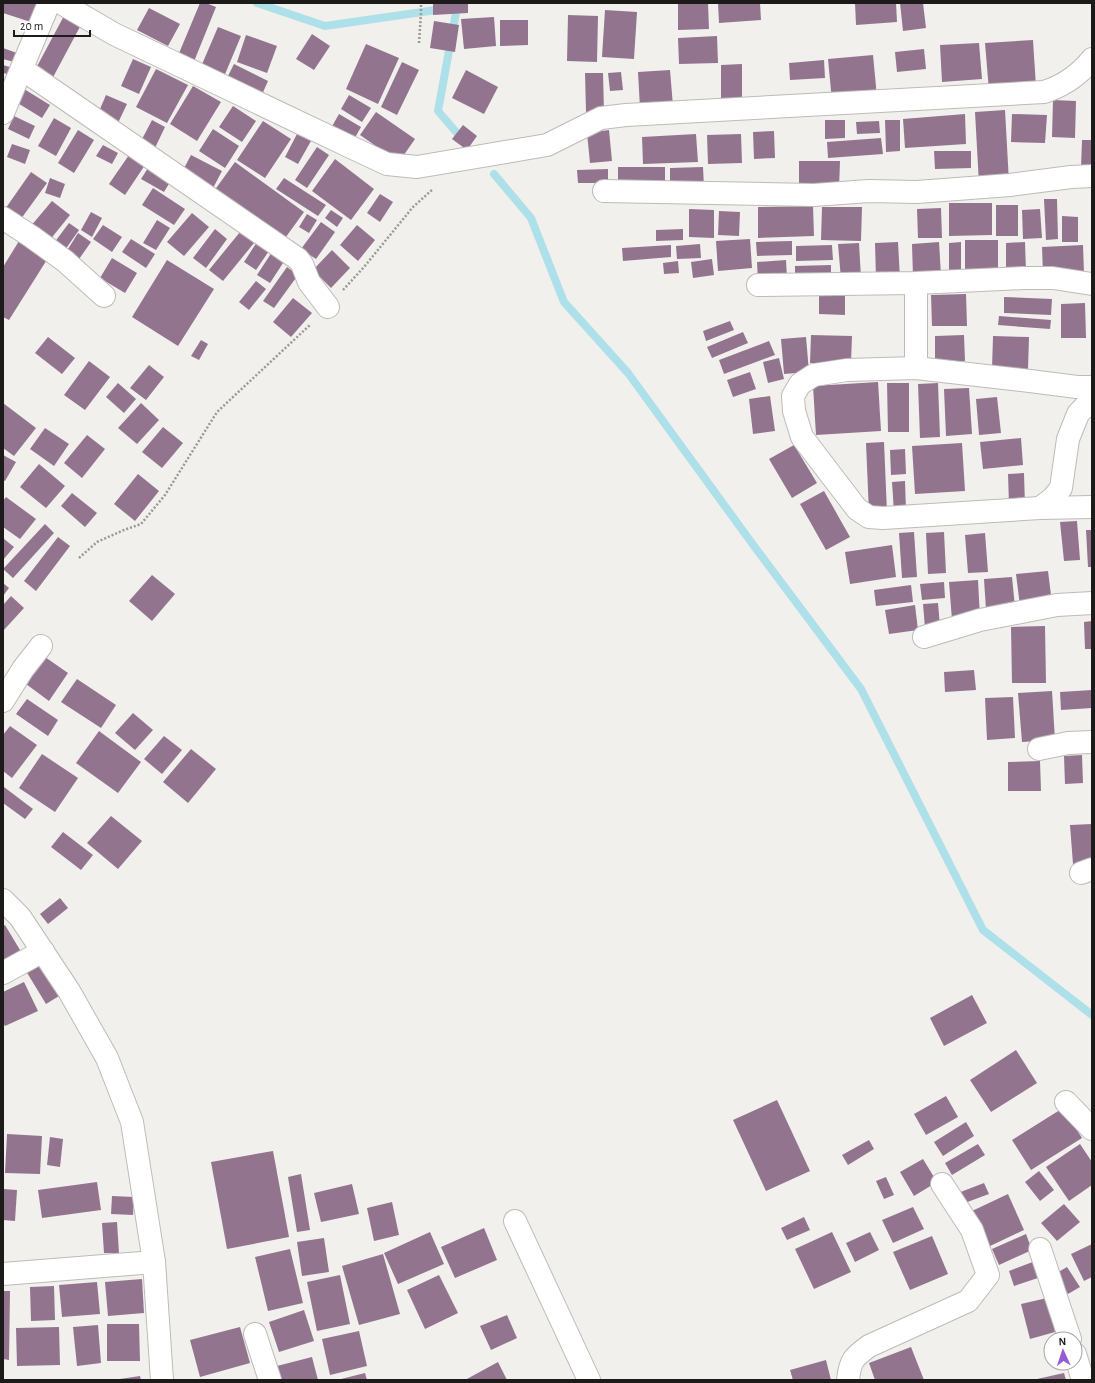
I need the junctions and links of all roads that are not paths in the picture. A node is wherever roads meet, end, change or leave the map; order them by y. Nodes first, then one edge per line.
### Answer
1 (49, 3) edge
2 (61, 3) edge
3 (1092, 59) edge
4 (22, 69) junction
5 (3, 113) edge
6 (1092, 176) edge
7 (604, 191) dead end
8 (3, 218) edge
9 (916, 283) junction
10 (1092, 284) edge
11 (758, 285) dead end
12 (104, 296) dead end
13 (328, 307) road end
14 (916, 368) junction
15 (1092, 387) edge
16 (1092, 399) edge
17 (1092, 507) edge
18 (1040, 508) junction
19 (1092, 602) edge
20 (924, 637) dead end
21 (41, 646) dead end
22 (3, 701) edge
23 (1092, 742) edge
24 (1039, 749) dead end
25 (3, 900) edge
26 (43, 951) junction
27 (3, 973) edge
28 (1066, 1102) dead end
29 (1092, 1130) edge
30 (942, 1184) dead end
31 (515, 1221) dead end
32 (1040, 1249) dead end
33 (154, 1262) junction
34 (3, 1274) edge
35 (1067, 1331) edge
36 (255, 1334) dead end
37 (162, 1380) edge
38 (270, 1380) edge
39 (589, 1380) edge
40 (848, 1380) edge

1 - 4 street
2 - 3 street
4 - 5 street
4 - 13 street
6 - 7 street
8 - 12 street
9 - 10 street
9 - 11 street
9 - 14 street
14 - 15 street
14 - 18 street
16 - 18 street
17 - 18 street
19 - 20 street
21 - 22 street
23 - 24 street
25 - 26 street
26 - 27 street
26 - 33 street
28 - 29 street
30 - 40 street
31 - 39 street
32 - 35 street
33 - 34 street
33 - 37 street
36 - 38 street

